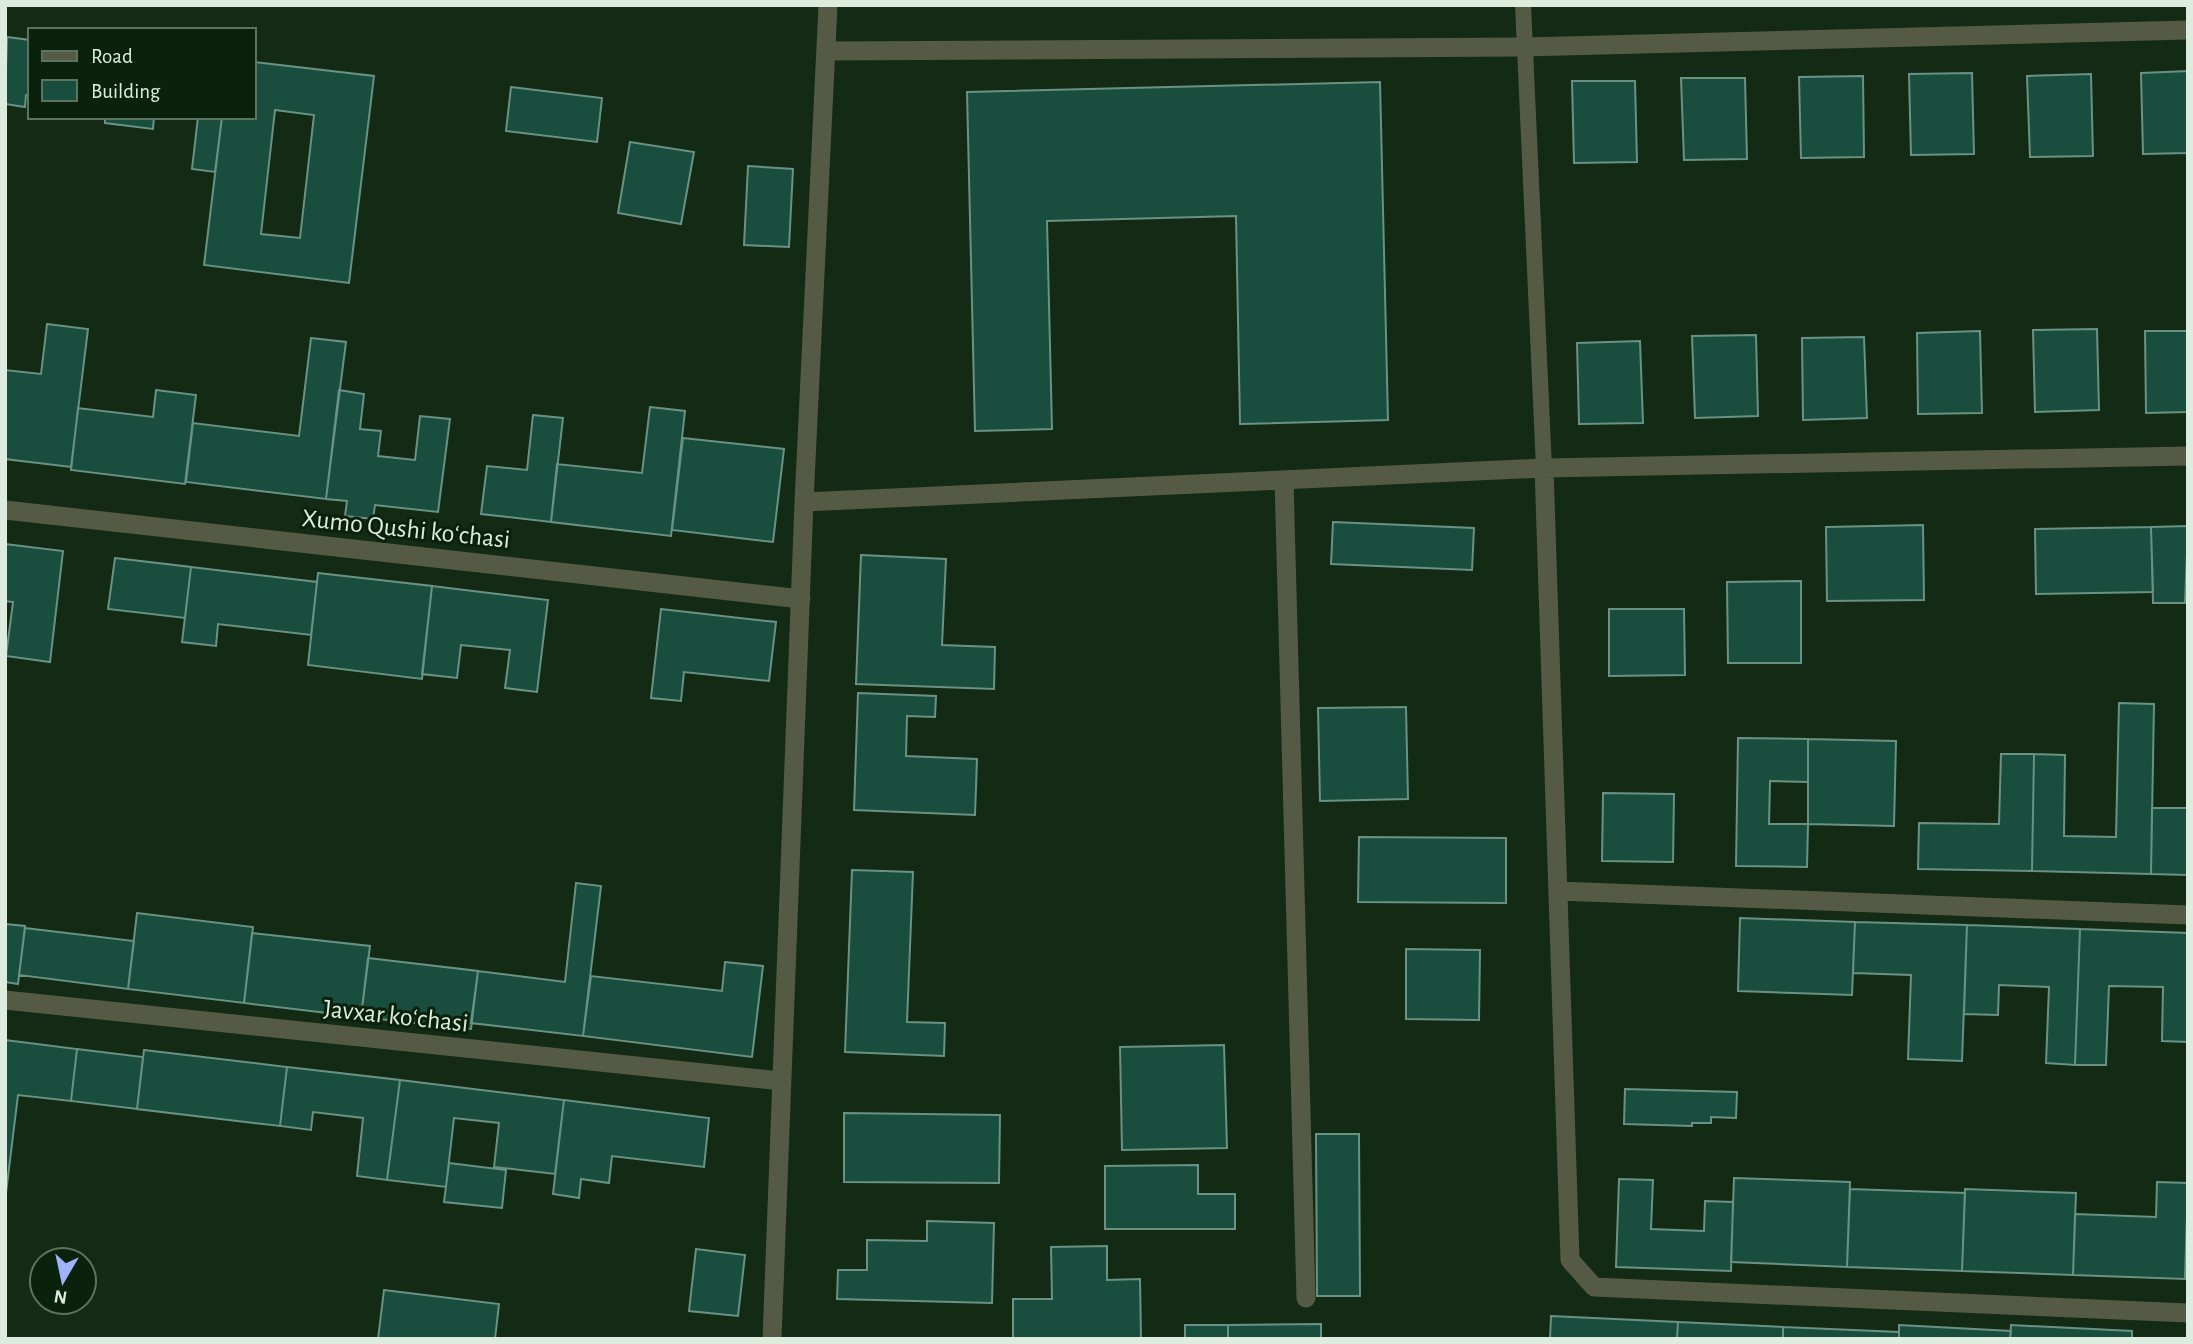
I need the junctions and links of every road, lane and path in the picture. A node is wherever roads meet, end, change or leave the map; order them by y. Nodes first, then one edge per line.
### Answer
1 (828, 5) edge
2 (1523, 5) edge
3 (2188, 30) edge
4 (1524, 47) junction
5 (825, 51) junction
6 (2188, 456) edge
7 (1544, 468) junction
8 (1284, 480) junction
9 (804, 502) junction
10 (5, 510) edge
11 (801, 599) junction
12 (1559, 891) junction
13 (2188, 915) edge
14 (5, 1000) edge
15 (781, 1081) junction
16 (1306, 1298) dead end
17 (2188, 1313) edge
18 (772, 1339) edge

1 - 5 street
2 - 4 lane
3 - 4 street
4 - 5 street
4 - 7 lane
5 - 9 street
6 - 7 street
7 - 8 street
7 - 12 street
8 - 9 street
8 - 16 street
9 - 11 street
10 - 11 street, Xumo Qushi koʻchasi
11 - 15 street
12 - 13 street
12 - 17 street
14 - 15 street, Javxar koʻchasi
15 - 18 street

